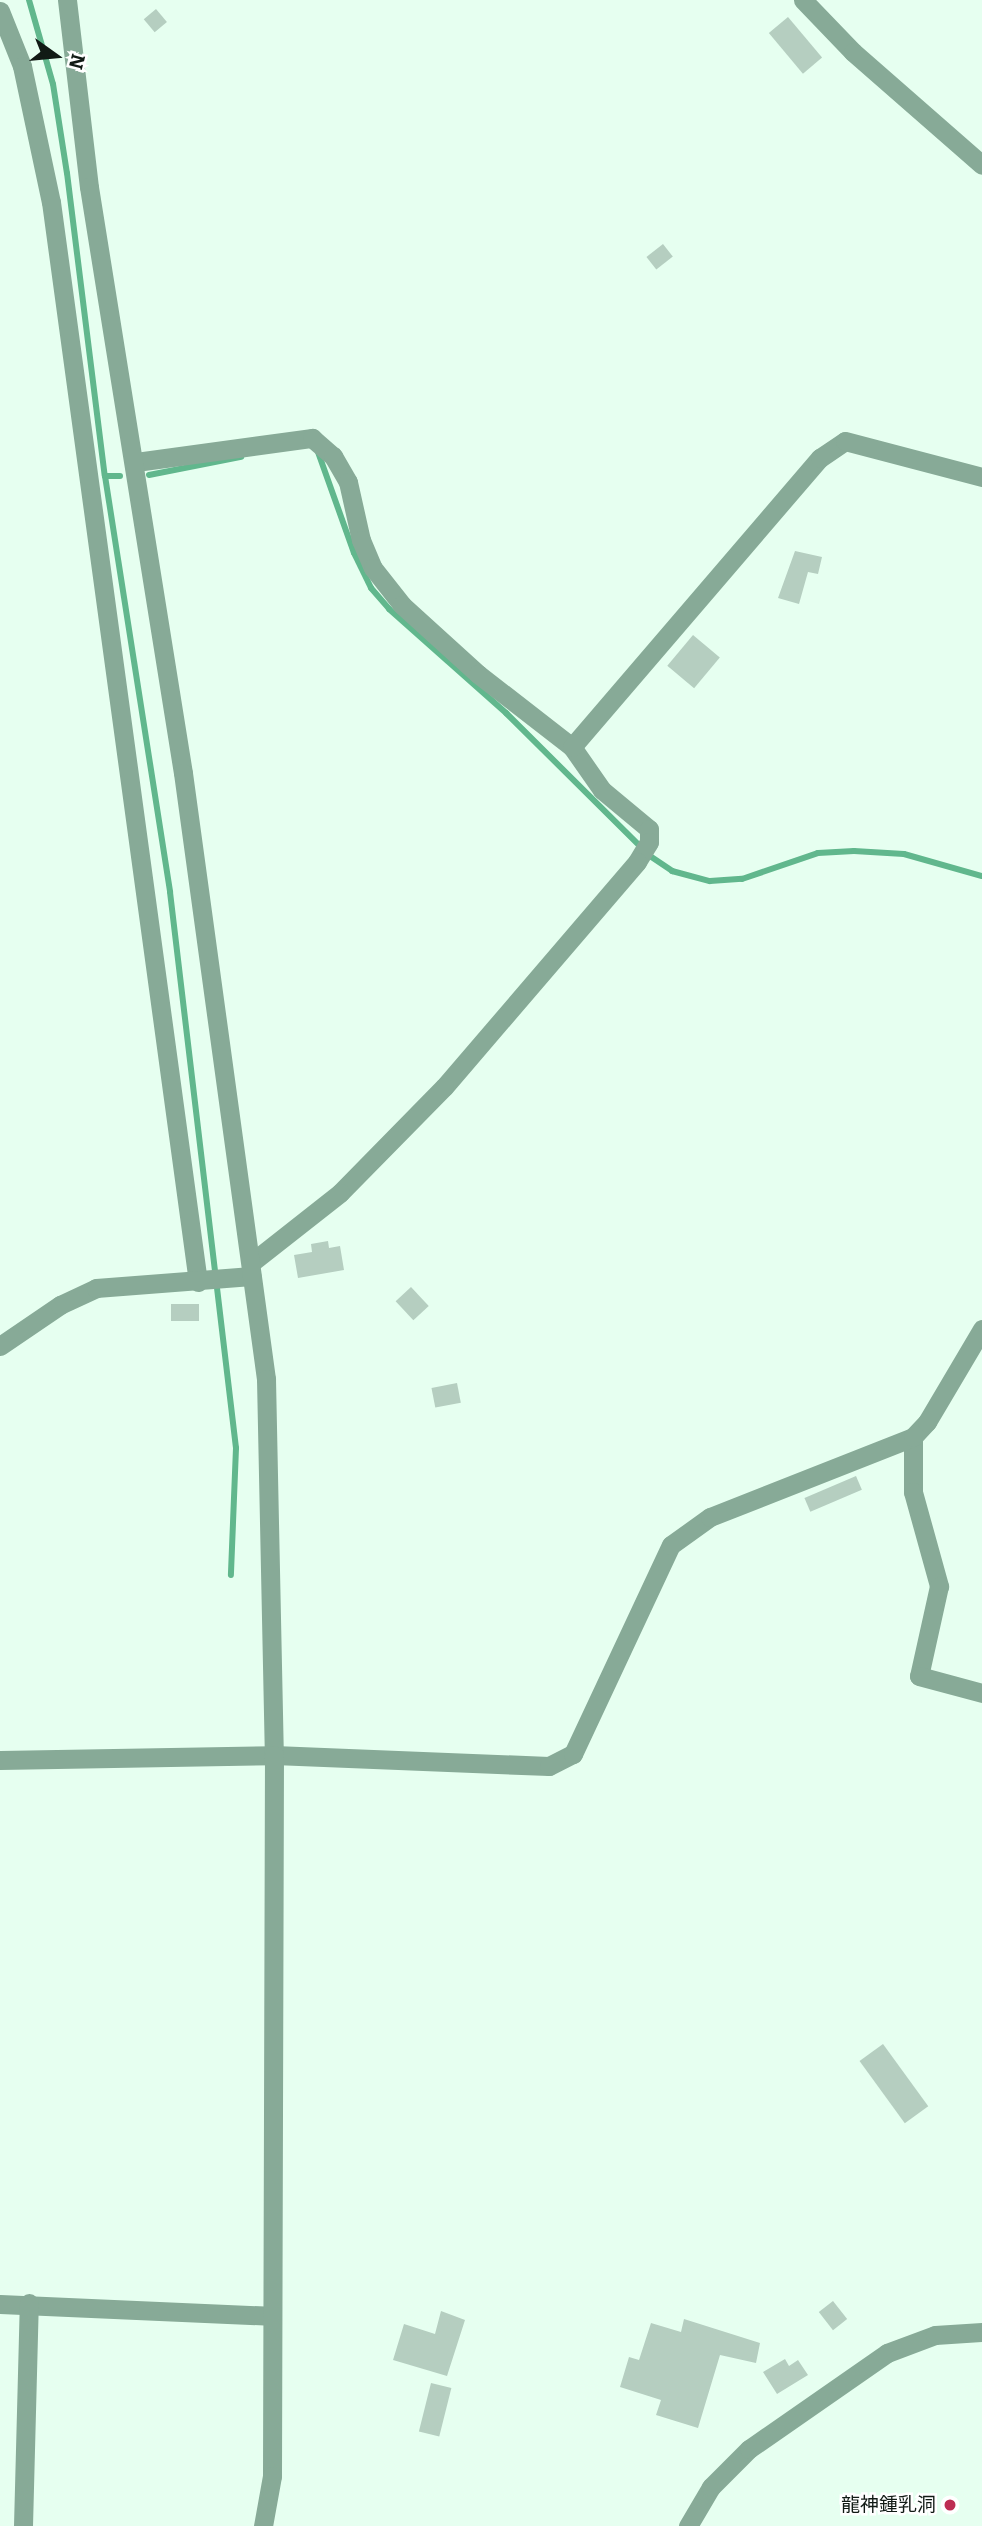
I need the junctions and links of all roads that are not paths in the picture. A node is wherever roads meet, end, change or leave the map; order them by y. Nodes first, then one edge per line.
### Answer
1 (67, 0) edge
2 (803, 0) edge
3 (0, 11) edge
4 (982, 165) edge
5 (136, 462) junction
6 (982, 477) edge
7 (572, 747) junction
8 (246, 1272) junction
9 (204, 1281) junction
10 (982, 1329) edge
11 (0, 1346) edge
12 (913, 1437) junction
13 (982, 1693) edge
14 (274, 1755) junction
15 (0, 1760) edge
16 (29, 2303) junction
17 (0, 2304) edge
18 (270, 2316) junction
19 (982, 2332) edge
20 (23, 2526) edge
21 (263, 2526) edge
22 (688, 2526) edge

1 - 5 street
2 - 4 street
3 - 9 street
5 - 7 street
5 - 8 street
6 - 7 street
7 - 8 street
8 - 9 street
8 - 14 street
9 - 11 street
10 - 12 street
12 - 13 street
12 - 14 street
14 - 15 street
14 - 18 street
16 - 17 street
16 - 18 street
16 - 20 street
18 - 21 street
19 - 22 street

